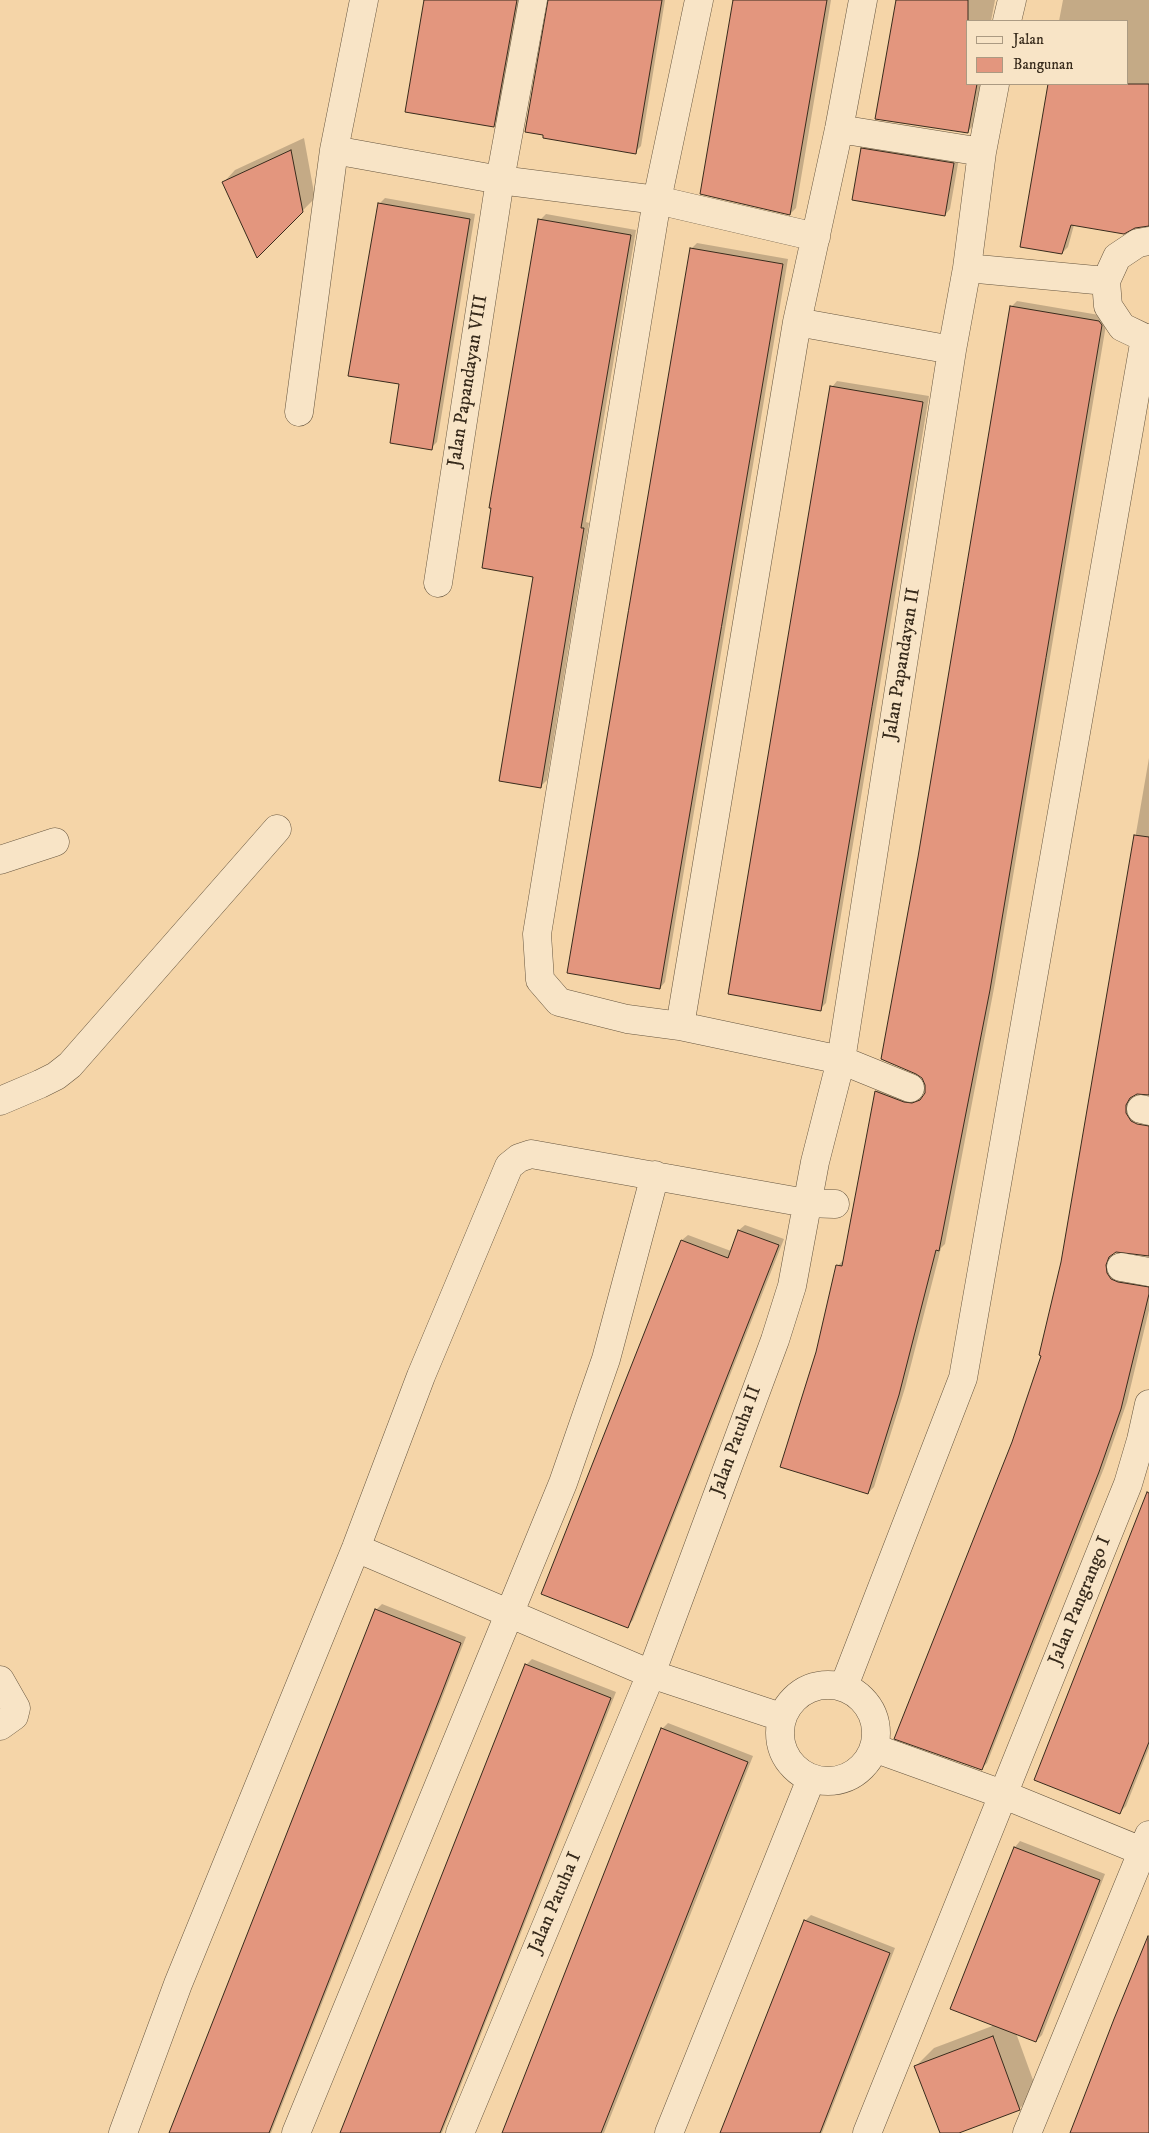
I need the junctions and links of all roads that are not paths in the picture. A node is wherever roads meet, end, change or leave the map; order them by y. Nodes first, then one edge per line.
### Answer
1 (364, 0) edge
2 (533, 0) edge
3 (699, 0) edge
4 (863, 0) edge
5 (1012, 0) edge
6 (1008, 20) edge
7 (995, 85) edge
8 (839, 129) junction
9 (334, 150) junction
10 (982, 152) junction
11 (500, 180) junction
12 (657, 200) junction
13 (816, 237) junction
14 (1149, 242) edge
15 (967, 268) junction
16 (1106, 281) junction
17 (797, 322) junction
18 (1147, 338) edge
19 (952, 350) junction
20 (299, 412) dead end
21 (438, 583) dead end
22 (278, 830) dead end
23 (55, 842) dead end
24 (0, 860) edge
25 (680, 1026) junction
26 (841, 1060) junction
27 (910, 1088) dead end
28 (0, 1101) edge
29 (655, 1175) junction
30 (806, 1203) junction
31 (835, 1204) dead end
32 (1120, 1267) dead end
33 (1149, 1272) edge
34 (1149, 1404) edge
35 (356, 1548) junction
36 (510, 1612) junction
37 (651, 1674) junction
38 (0, 1680) edge
39 (844, 1686) junction
40 (781, 1717) junction
41 (0, 1726) edge
42 (874, 1748) junction
43 (811, 1779) junction
44 (1002, 1794) junction
45 (1147, 1847) edge
46 (124, 2133) edge
47 (296, 2133) edge
48 (460, 2133) edge
49 (669, 2133) edge
50 (867, 2133) edge
51 (1027, 2133) edge

1 - 9 street
2 - 11 street, Jalan Papandayan VIII
3 - 12 street
4 - 8 street
5 - 6 street
7 - 10 street, Jalan Papandayan II
8 - 10 street
8 - 13 street
9 - 11 street
9 - 20 street
10 - 15 street, Jalan Papandayan II
11 - 12 street
11 - 21 street, Jalan Papandayan VIII
12 - 13 street
12 - 25 street
13 - 17 street
14 - 16 street
15 - 16 street
15 - 19 street, Jalan Papandayan II
16 - 18 street
17 - 19 street
17 - 25 street
18 - 39 street
19 - 26 street, Jalan Papandayan II
22 - 28 street
23 - 24 street
25 - 26 street
26 - 27 street
26 - 30 street, Jalan Papandayan II
29 - 30 street
29 - 35 street
29 - 36 street
30 - 31 street
30 - 37 street, Jalan Patuha II
32 - 33 street
34 - 44 street, Jalan Pangrango I
35 - 36 street
35 - 46 street
36 - 37 street
36 - 47 street
37 - 40 street
37 - 48 street, Jalan Patuha I
38 - 41 street
39 - 40 street
39 - 42 street
40 - 43 street
42 - 43 street
42 - 44 street
43 - 49 street
44 - 45 street
44 - 50 street, Jalan Pangrango I
45 - 51 street

